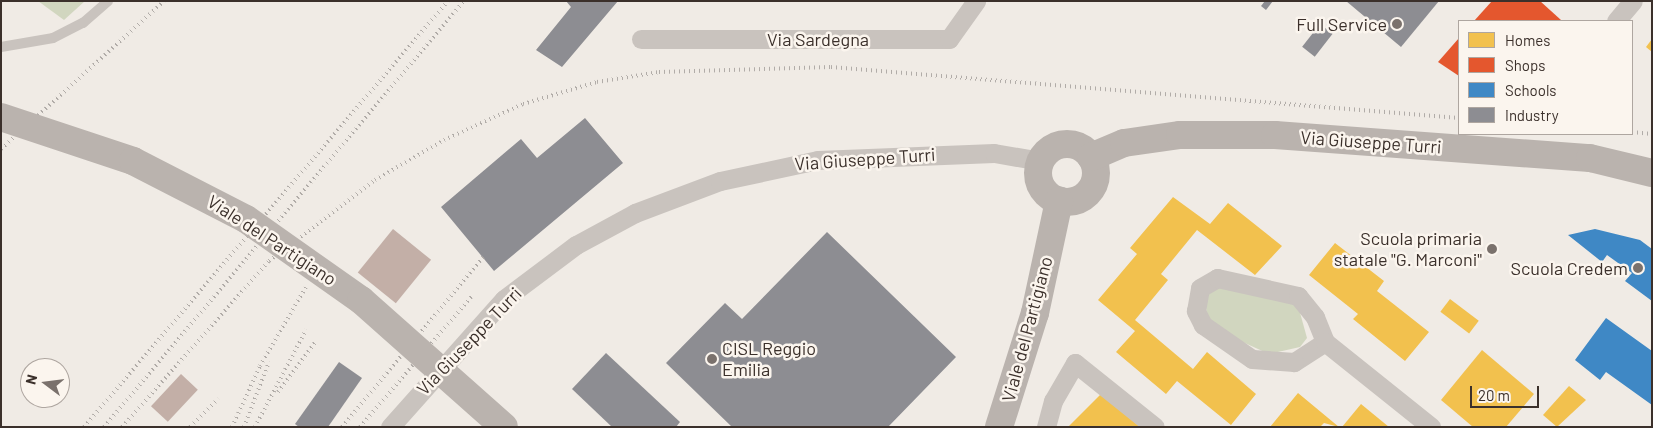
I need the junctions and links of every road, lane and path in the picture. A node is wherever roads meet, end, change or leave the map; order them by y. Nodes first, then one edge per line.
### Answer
1 (108, 1) edge
2 (976, 1) edge
3 (1633, 1) edge
4 (1617, 20) edge
5 (641, 39) dead end
6 (1, 47) edge
7 (1, 117) edge
8 (1091, 157) junction
9 (1041, 161) junction
10 (1652, 173) edge
11 (1059, 201) junction
12 (1325, 342) junction
13 (390, 427) edge
14 (504, 427) edge
15 (999, 427) edge
16 (1046, 427) edge
17 (1155, 427) edge
18 (1431, 427) edge

1 - 6 lane
2 - 5 street, Via Sardegna
3 - 4 street
7 - 14 street, Viale del Partigiano, bridge
8 - 9 street
8 - 10 street, Via Giuseppe Turri
8 - 11 street
9 - 11 street
9 - 13 street, Via Giuseppe Turri
11 - 15 street, Viale del Partigiano
12 - 12 street
12 - 18 street
16 - 17 street

